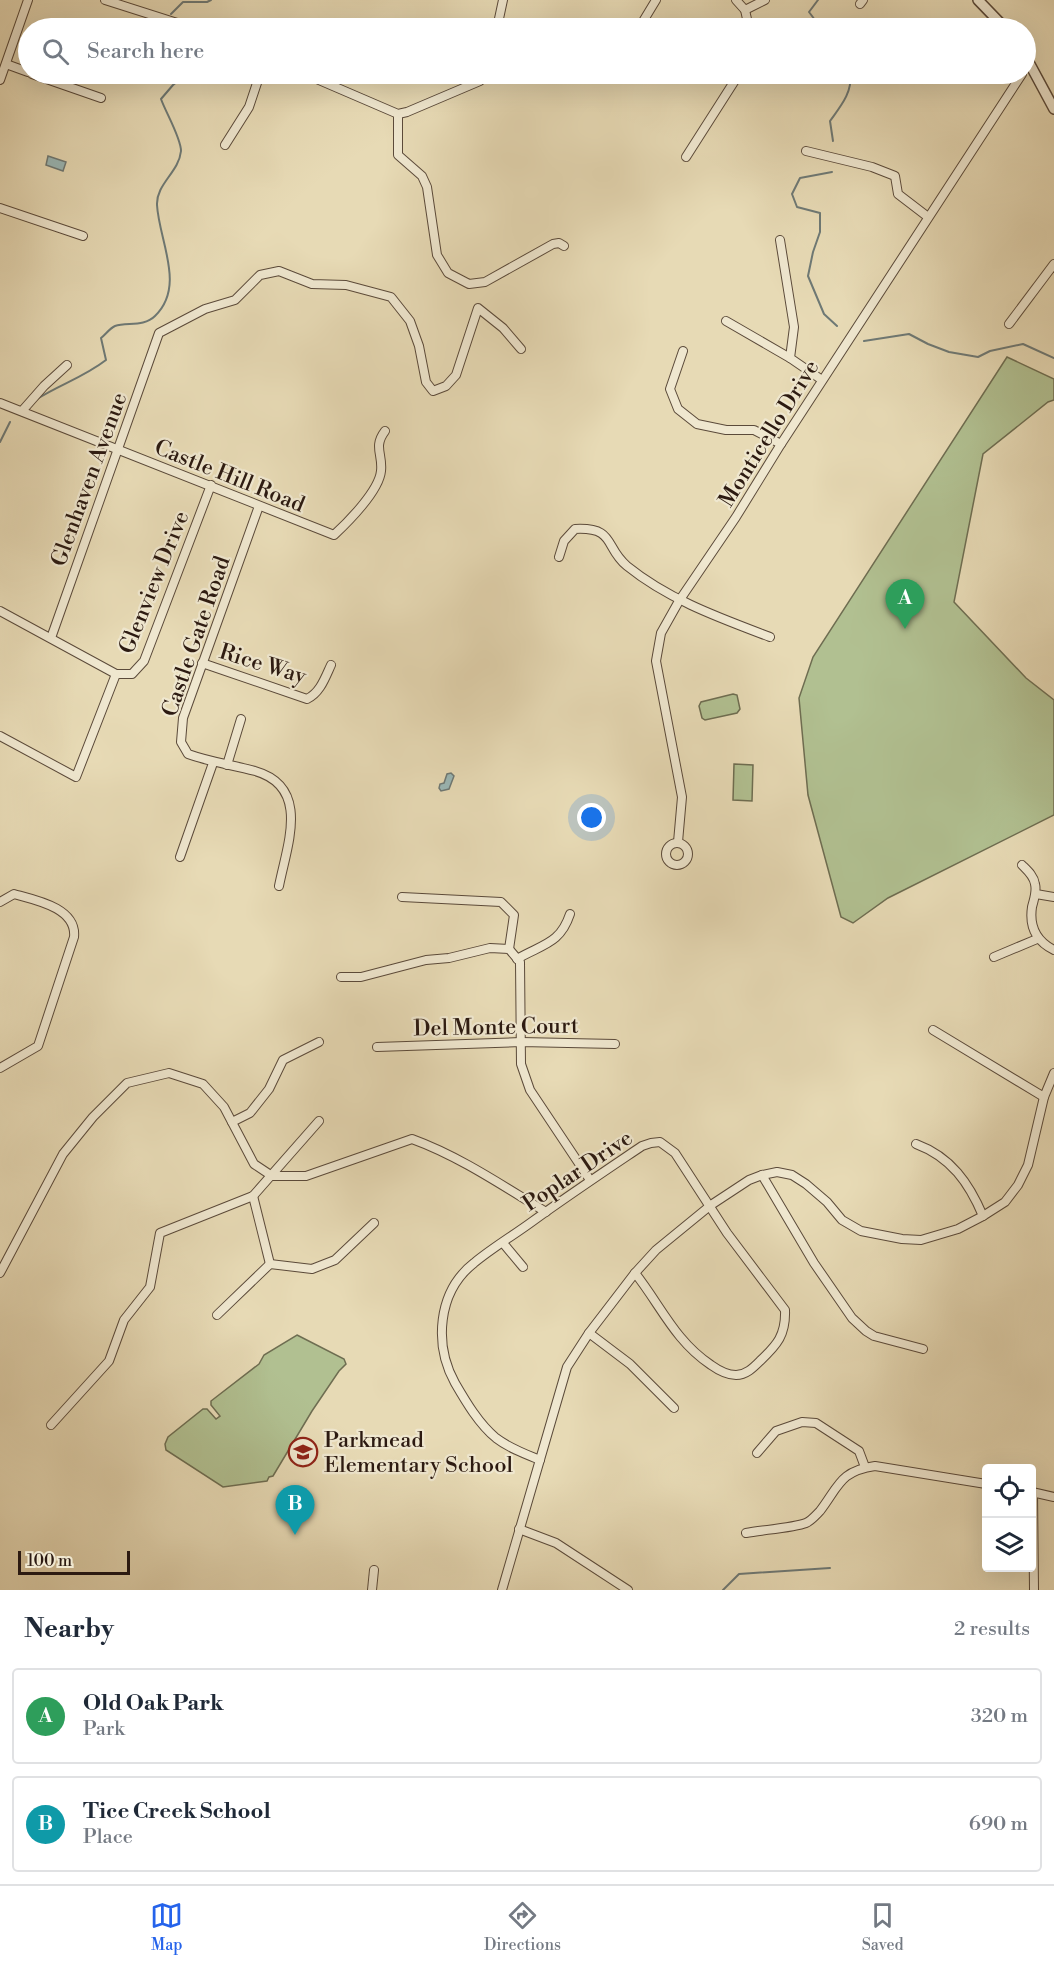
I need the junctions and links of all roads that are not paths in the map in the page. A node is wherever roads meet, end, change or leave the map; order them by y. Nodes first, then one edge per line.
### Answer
1 (28, 0) edge
2 (105, 0) edge
3 (503, 0) edge
4 (656, 0) edge
5 (736, 0) edge
6 (765, 0) edge
7 (978, 0) edge
8 (745, 10) junction
9 (22, 18) edge
10 (162, 18) edge
11 (499, 18) edge
12 (645, 18) edge
13 (747, 18) edge
14 (995, 18) edge
15 (18, 29) edge
16 (6, 64) junction
17 (18, 68) edge
18 (1036, 76) edge
19 (0, 80) edge
20 (61, 84) edge
21 (257, 84) edge
22 (329, 84) edge
23 (473, 84) edge
24 (733, 84) edge
25 (1015, 84) edge
26 (101, 98) dead end
27 (1053, 103) edge
28 (398, 114) junction
29 (225, 145) dead end
30 (806, 151) dead end
31 (686, 157) dead end
32 (0, 208) edge
33 (928, 217) junction
34 (83, 236) dead end
35 (780, 240) dead end
36 (564, 246) dead end
37 (1054, 264) edge
38 (726, 321) dead end
39 (1008, 324) dead end
40 (521, 349) dead end
41 (683, 351) dead end
42 (790, 358) junction
43 (67, 365) dead end
44 (822, 380) junction
45 (0, 403) edge
46 (22, 411) junction
47 (385, 431) dead end
48 (781, 444) junction
49 (118, 451) junction
50 (211, 485) junction
51 (259, 506) junction
52 (559, 557) dead end
53 (679, 601) junction
54 (0, 611) edge
55 (770, 637) dead end
56 (51, 638) junction
57 (202, 663) junction
58 (331, 665) dead end
59 (116, 674) junction
60 (241, 719) dead end
61 (0, 736) edge
62 (213, 763) junction
63 (227, 765) junction
64 (678, 842) dead end
65 (180, 857) dead end
66 (1022, 864) dead end
67 (279, 886) dead end
68 (1036, 894) junction
69 (402, 897) dead end
70 (1054, 897) edge
71 (0, 902) edge
72 (570, 914) dead end
73 (1037, 939) junction
74 (509, 950) junction
75 (1054, 950) edge
76 (994, 957) dead end
77 (517, 959) junction
78 (341, 977) dead end
79 (933, 1030) dead end
80 (319, 1042) dead end
81 (521, 1042) junction
82 (615, 1044) dead end
83 (377, 1047) dead end
84 (0, 1068) edge
85 (1054, 1073) edge
86 (1044, 1097) junction
87 (319, 1121) dead end
88 (232, 1122) junction
89 (916, 1144) dead end
90 (762, 1175) junction
91 (272, 1176) junction
92 (590, 1180) junction
93 (253, 1196) junction
94 (711, 1205) junction
95 (546, 1212) junction
96 (983, 1216) junction
97 (374, 1223) dead end
98 (503, 1243) junction
99 (270, 1264) junction
100 (523, 1267) dead end
101 (0, 1273) edge
102 (634, 1273) junction
103 (217, 1315) dead end
104 (589, 1333) junction
105 (923, 1349) dead end
106 (674, 1408) dead end
107 (51, 1425) dead end
108 (758, 1454) dead end
109 (540, 1460) junction
110 (865, 1467) junction
111 (982, 1483) edge
112 (1036, 1493) edge
113 (1054, 1497) edge
114 (1033, 1518) edge
115 (519, 1529) junction
116 (746, 1533) dead end
117 (374, 1570) dead end
118 (372, 1590) edge
119 (502, 1590) edge
120 (628, 1590) edge
121 (1034, 1590) edge

1 - 9 street
2 - 10 street
3 - 11 street
4 - 12 street
5 - 8 street
6 - 8 street
7 - 14 street
8 - 13 street
15 - 16 street
16 - 17 street
16 - 19 street
18 - 27 street
20 - 26 street
21 - 29 street
22 - 28 street
23 - 28 street
24 - 31 street
25 - 33 street, Monticello Drive
28 - 36 street
30 - 33 street
32 - 34 street
33 - 44 street, Monticello Drive
35 - 42 street
37 - 39 street
38 - 42 street
40 - 49 street, Glenhaven Avenue
41 - 48 street
42 - 44 street
43 - 46 street
44 - 48 street, Monticello Drive
45 - 46 street, Castle Hill Road
46 - 49 street, Castle Hill Road
47 - 51 street, Castle Hill Road
48 - 53 street, Monticello Drive
49 - 50 street, Castle Hill Road
49 - 56 street, Glenhaven Avenue
50 - 51 street, Castle Hill Road
50 - 59 street, Glenview Drive
51 - 57 street, Castle Gate Road
52 - 53 street
53 - 55 street
53 - 64 street, Monticello Drive
54 - 56 street
56 - 59 street
57 - 58 street, Rice Way
57 - 62 street, Castle Gate Road
59 - 61 street, Glenview Drive
60 - 63 street
62 - 63 street, Castle Gate Road
62 - 65 street
63 - 67 street, Castle Gate Road
66 - 68 street
68 - 70 street
68 - 73 street
69 - 74 street
71 - 84 street
72 - 77 street
73 - 75 street
73 - 76 street
74 - 77 street
74 - 78 street
77 - 81 street
79 - 86 street
80 - 88 street
81 - 82 street, Del Monte Court
81 - 83 street, Del Monte Court
81 - 92 street
85 - 86 street
86 - 96 street
87 - 91 street
88 - 91 street
88 - 101 street
89 - 96 street
90 - 94 street
90 - 96 street
90 - 105 street
91 - 93 street
91 - 95 street
92 - 94 street, Poplar Drive
92 - 95 street, Poplar Drive
93 - 99 street
93 - 107 street
94 - 102 street
94 - 102 street, Poplar Drive
95 - 98 street, Poplar Drive
97 - 99 street
98 - 100 street
98 - 109 street, Poplar Drive
99 - 103 street
102 - 104 street
104 - 106 street
104 - 109 street
108 - 110 street
109 - 115 street
110 - 111 street
110 - 116 street
112 - 113 street
114 - 121 street
115 - 119 street
115 - 120 street
117 - 118 street

